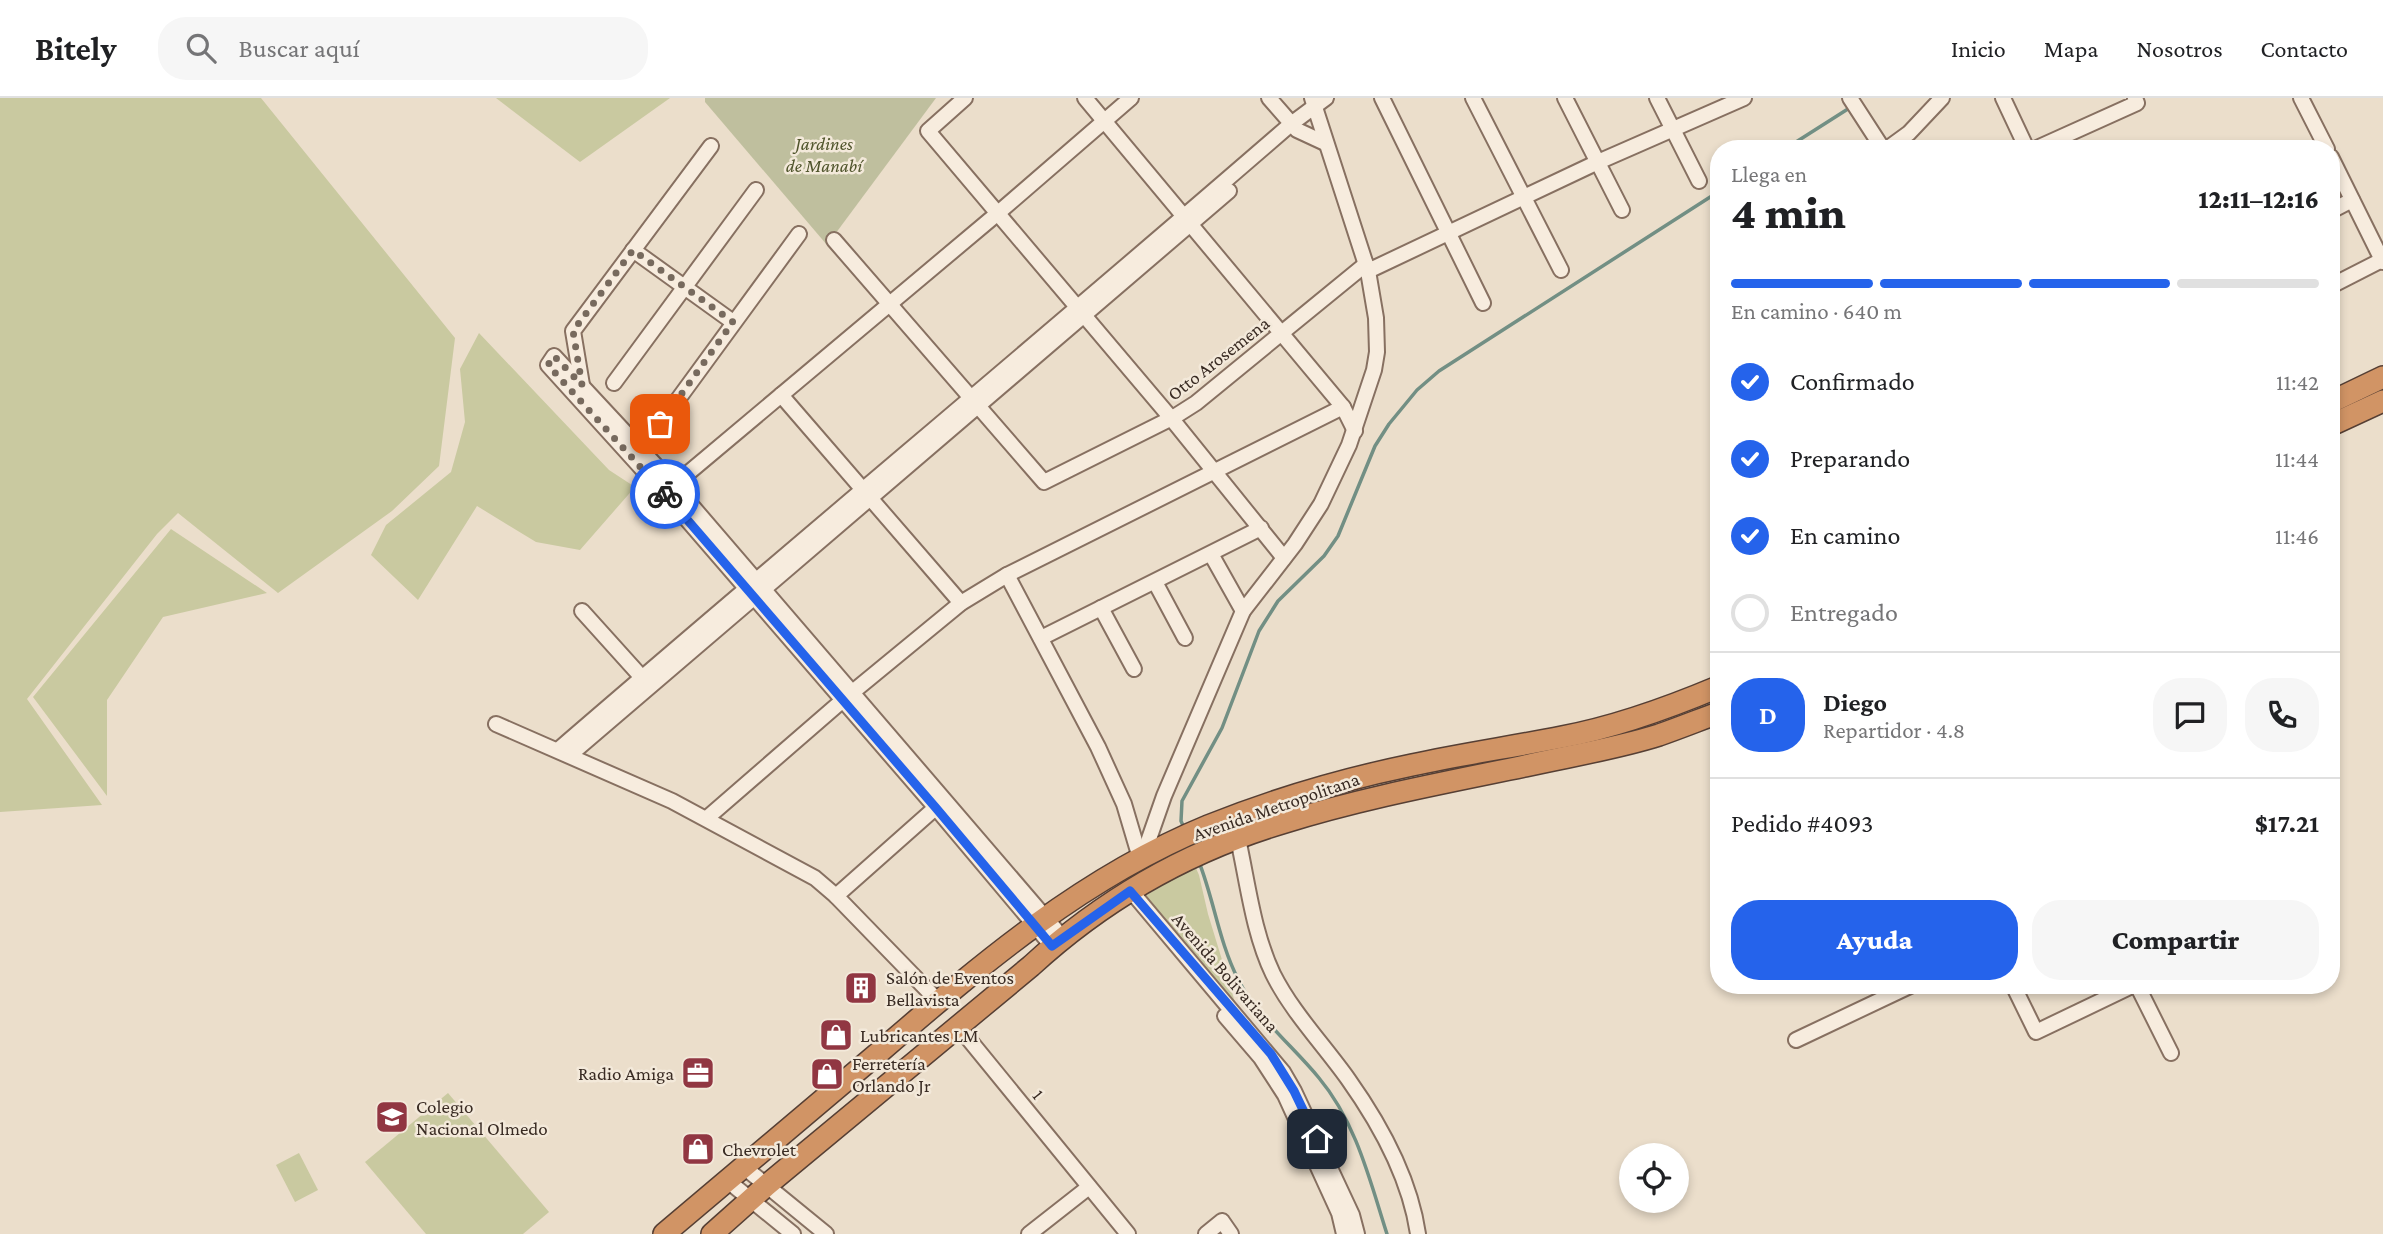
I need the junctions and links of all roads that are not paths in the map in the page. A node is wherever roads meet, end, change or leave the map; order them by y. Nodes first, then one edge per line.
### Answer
1 (965, 98) edge
2 (1086, 98) edge
3 (1131, 98) edge
4 (1269, 98) edge
5 (1382, 98) edge
6 (1473, 98) edge
7 (1565, 98) edge
8 (1657, 98) edge
9 (1850, 98) edge
10 (1942, 98) edge
11 (2003, 98) edge
12 (2135, 98) edge
13 (2301, 98) edge
14 (1737, 99) edge
15 (1319, 102) edge
16 (1105, 121) junction
17 (1294, 127) junction
18 (1673, 129) junction
19 (1879, 140) edge
20 (1898, 140) edge
21 (2023, 140) edge
22 (2055, 140) edge
23 (2322, 140) edge
24 (1325, 143) junction
25 (711, 146) dead end
26 (1598, 162) junction
27 (2340, 176) edge
28 (1699, 181) dead end
29 (756, 190) dead end
30 (1523, 197) junction
31 (2352, 200) junction
32 (2340, 206) edge
33 (1622, 210) dead end
34 (998, 214) junction
35 (1188, 220) junction
36 (1448, 232) junction
37 (799, 234) dead end
38 (834, 240) dead end
39 (633, 250) junction
40 (2383, 261) edge
41 (1367, 267) junction
42 (1561, 270) dead end
43 (2340, 282) edge
44 (684, 286) junction
45 (1483, 303) dead end
46 (890, 304) junction
47 (1082, 312) junction
48 (733, 322) junction
49 (1282, 333) junction
50 (2383, 377) edge
51 (614, 383) dead end
52 (582, 385) junction
53 (781, 395) junction
54 (2340, 398) edge
55 (2383, 401) edge
56 (974, 402) junction
57 (1343, 407) junction
58 (1171, 418) junction
59 (2340, 421) edge
60 (660, 424) dead end
61 (1355, 431) junction
62 (1215, 472) junction
63 (669, 489) junction
64 (867, 493) junction
65 (1261, 528) junction
66 (1211, 554) junction
67 (1284, 558) junction
68 (1007, 575) junction
69 (1155, 582) junction
70 (754, 588) junction
71 (961, 603) junction
72 (1101, 608) junction
73 (582, 611) dead end
74 (1243, 611) junction
75 (1041, 638) junction
76 (1185, 638) dead end
77 (1133, 669) dead end
78 (646, 682) junction
79 (1710, 690) edge
80 (848, 697) junction
81 (1710, 716) edge
82 (496, 724) dead end
83 (1527, 743) junction
84 (564, 752) junction
85 (1532, 764) junction
86 (941, 804) junction
87 (1156, 814) junction
88 (707, 818) junction
89 (1238, 839) junction
90 (1179, 840) junction
91 (1142, 857) junction
92 (1127, 893) junction
93 (836, 896) junction
94 (1040, 920) junction
95 (1057, 942) junction
96 (1893, 994) edge
97 (2017, 994) edge
98 (2117, 994) edge
99 (2141, 994) edge
100 (938, 1001) junction
101 (958, 1026) junction
102 (1796, 1040) dead end
103 (2171, 1053) dead end
104 (744, 1167) junction
105 (728, 1181) junction
106 (767, 1185) junction
107 (1089, 1187) junction
108 (751, 1199) junction
109 (664, 1234) edge
110 (712, 1234) edge
111 (793, 1234) edge
112 (826, 1234) edge
113 (1029, 1234) edge
114 (1128, 1234) edge
115 (1206, 1234) edge
116 (1230, 1234) edge
117 (1344, 1234) edge
118 (1357, 1234) edge
119 (1419, 1234) edge

1 - 34 street
2 - 16 street
3 - 16 street
4 - 17 street
5 - 36 street
6 - 30 street
7 - 26 street
8 - 18 street
9 - 19 street
10 - 20 street
11 - 21 street
12 - 22 street
13 - 23 street
14 - 18 street, Otto Arosemena
15 - 17 street
15 - 24 street
16 - 34 street
16 - 35 street
17 - 24 street
17 - 35 street
18 - 26 street, Otto Arosemena
18 - 28 street
24 - 41 street
25 - 39 street
26 - 30 street, Otto Arosemena
26 - 33 street
27 - 31 street
29 - 44 street
30 - 36 street, Otto Arosemena
30 - 42 street
31 - 32 street
31 - 40 street
34 - 46 street
34 - 47 street
35 - 47 street
35 - 49 street
36 - 41 street, Otto Arosemena
36 - 45 street
37 - 48 street
38 - 46 street
39 - 44 street
39 - 52 street
40 - 43 street
41 - 49 street, Otto Arosemena
41 - 61 street
44 - 48 street
44 - 51 street
46 - 53 street
46 - 56 street
47 - 56 street
47 - 58 street
48 - 60 street
49 - 57 street
49 - 58 street, Otto Arosemena
50 - 54 highway
52 - 63 street
52 - 63 street
53 - 63 street
53 - 64 street
55 - 59 highway
56 - 58 street, Otto Arosemena
56 - 64 street
57 - 61 street
57 - 62 street
58 - 62 street
61 - 67 street
62 - 65 street
62 - 68 street
63 - 70 street
64 - 70 street
64 - 71 street
65 - 66 street
65 - 67 street
66 - 69 street
66 - 74 street
67 - 74 street
68 - 71 street
68 - 75 street
69 - 72 street
69 - 76 street
70 - 78 street
70 - 80 street
71 - 80 street
72 - 75 street
72 - 77 street
73 - 78 street
74 - 87 street
75 - 91 street
78 - 84 street
79 - 83 highway, Avenida Metropolitana
80 - 86 street
80 - 88 street
81 - 85 highway
82 - 84 street
83 - 85 highway
83 - 90 highway, Avenida Metropolitana
84 - 88 street
85 - 89 highway
86 - 93 street
86 - 94 street
87 - 90 street
87 - 91 street
88 - 93 street
89 - 92 highway
89 - 119 street
90 - 91 highway, Avenida Metropolitana
91 - 94 highway, Avenida Metropolitana
92 - 95 highway
92 - 117 street, Avenida Bolivariana
92 - 118 street, Avenida Bolivariana
93 - 100 street
94 - 95 street
94 - 100 highway, Avenida Metropolitana
95 - 101 highway
96 - 102 street
97 - 98 street
99 - 103 street
100 - 104 highway, Avenida Metropolitana
101 - 106 highway
101 - 107 street, 1
104 - 105 highway, Avenida Metropolitana
104 - 106 street
105 - 108 street
105 - 109 highway, Avenida Metropolitana
106 - 108 highway
106 - 112 street
107 - 113 street
107 - 114 street, 1
108 - 110 highway
108 - 111 street
115 - 116 street

